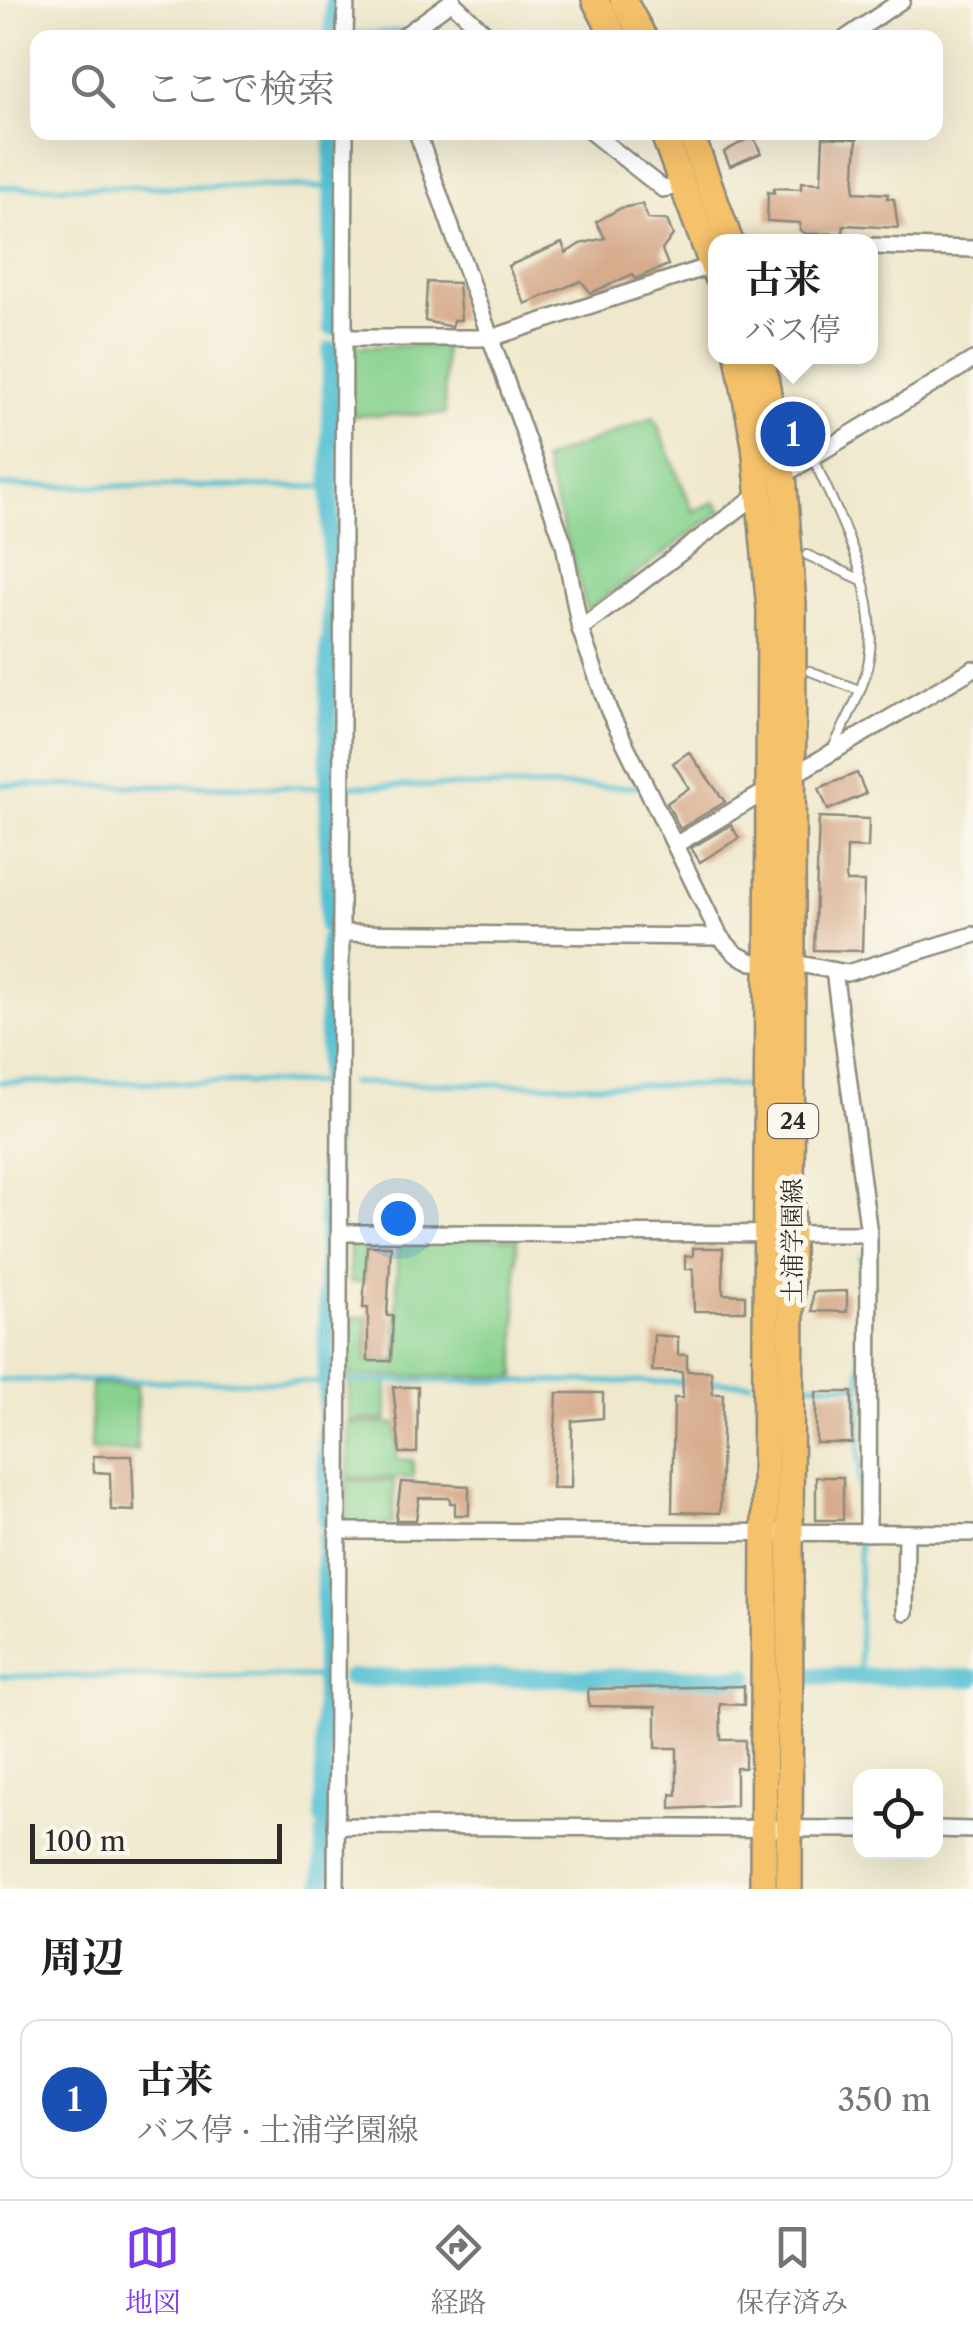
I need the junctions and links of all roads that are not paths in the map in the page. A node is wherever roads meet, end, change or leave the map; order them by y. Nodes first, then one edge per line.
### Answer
1 (346, 0) edge
2 (594, 0) edge
3 (623, 0) edge
4 (902, 0) edge
5 (452, 1) edge
6 (346, 30) edge
7 (412, 30) edge
8 (482, 30) edge
9 (611, 30) edge
10 (640, 30) edge
11 (858, 30) edge
12 (345, 140) edge
13 (420, 140) edge
14 (602, 140) edge
15 (665, 140) edge
16 (693, 140) edge
17 (684, 185) junction
18 (727, 234) edge
19 (878, 246) edge
20 (708, 249) edge
21 (973, 249) edge
22 (708, 270) edge
23 (345, 338) junction
24 (492, 338) junction
25 (973, 360) edge
26 (739, 364) edge
27 (762, 364) edge
28 (811, 454) junction
29 (783, 475) junction
30 (760, 492) junction
31 (807, 555) dead end
32 (862, 580) junction
33 (580, 628) junction
34 (973, 669) edge
35 (810, 671) dead end
36 (859, 690) junction
37 (829, 756) junction
38 (795, 776) junction
39 (770, 790) junction
40 (675, 845) junction
41 (342, 933) junction
42 (973, 935) edge
43 (720, 937) junction
44 (781, 963) junction
45 (834, 971) junction
46 (340, 1233) junction
47 (868, 1234) junction
48 (779, 1235) junction
49 (338, 1531) junction
50 (778, 1532) junction
51 (906, 1533) junction
52 (973, 1533) edge
53 (868, 1534) junction
54 (905, 1612) dead end
55 (336, 1826) junction
56 (776, 1828) junction
57 (853, 1829) edge
58 (943, 1830) edge
59 (973, 1830) edge
60 (336, 1889) edge
61 (764, 1889) edge
62 (789, 1889) edge

1 - 6 street
2 - 9 main road
3 - 10 main road
4 - 11 street
5 - 7 street
5 - 8 street
12 - 23 street
13 - 24 street
14 - 17 street
15 - 17 main road
16 - 18 main road
17 - 20 main road
19 - 21 street
22 - 24 street
23 - 24 street
23 - 41 street
24 - 33 street
25 - 28 street
26 - 30 main road, 土浦学園線 / 24
27 - 29 main road, 土浦学園線 / 24
28 - 29 street
28 - 32 lane
29 - 30 street
29 - 38 main road, 土浦学園線 / 24
30 - 33 street
30 - 39 main road, 土浦学園線 / 24
31 - 32 lane
32 - 36 lane
33 - 40 street
34 - 37 street
35 - 36 lane
36 - 37 lane
37 - 38 street
38 - 39 street
38 - 44 main road, 土浦学園線 / 24
39 - 40 street
39 - 44 main road, 土浦学園線 / 24
40 - 43 street
41 - 43 street
41 - 46 street
42 - 45 street
43 - 44 street
44 - 45 street
44 - 48 main road, 土浦学園線 / 24
45 - 47 street
46 - 48 street
46 - 49 street
47 - 48 street
47 - 53 street
48 - 50 main road, 土浦学園線 / 24
49 - 50 street
49 - 55 street
50 - 53 street
50 - 56 main road, 土浦学園線 / 24
51 - 52 street
51 - 53 street
51 - 54 street
55 - 56 street
55 - 60 street
56 - 57 street
56 - 61 main road, 土浦学園線 / 24
56 - 62 main road, 土浦学園線 / 24
58 - 59 street

